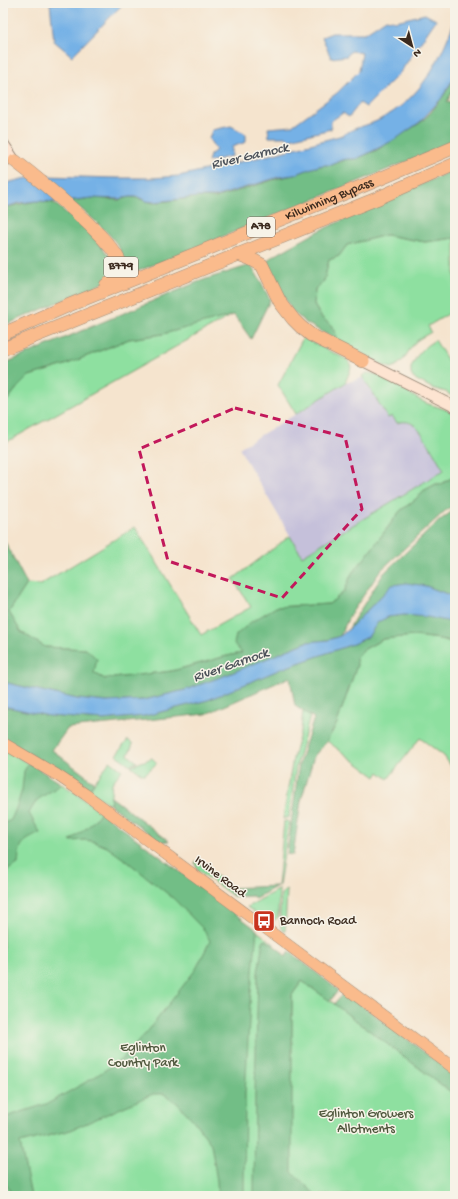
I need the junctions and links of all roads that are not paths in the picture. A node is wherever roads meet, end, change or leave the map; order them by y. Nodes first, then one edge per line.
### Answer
1 (3, 143) edge
2 (455, 147) edge
3 (15, 161) joint
4 (455, 164) edge
5 (276, 240) junction
6 (238, 254) junction
7 (262, 265) junction
8 (67, 306) junction
9 (3, 334) edge
10 (3, 349) edge
11 (363, 361) joint
12 (455, 407) edge
13 (3, 743) edge
14 (455, 1069) edge

1 - 3 main road, B779
2 - 8 highway, Kilwinning Bypass / A78
3 - 8 highway, B779
4 - 5 highway, Kilwinning Bypass / A78
5 - 6 highway, Kilwinning Bypass / A78
5 - 7 highway
6 - 7 highway
6 - 10 highway, Kilwinning Bypass / A78
7 - 11 highway
8 - 9 highway, Kilwinning Bypass / A78
11 - 12 main road
13 - 14 main road, Irvine Road

